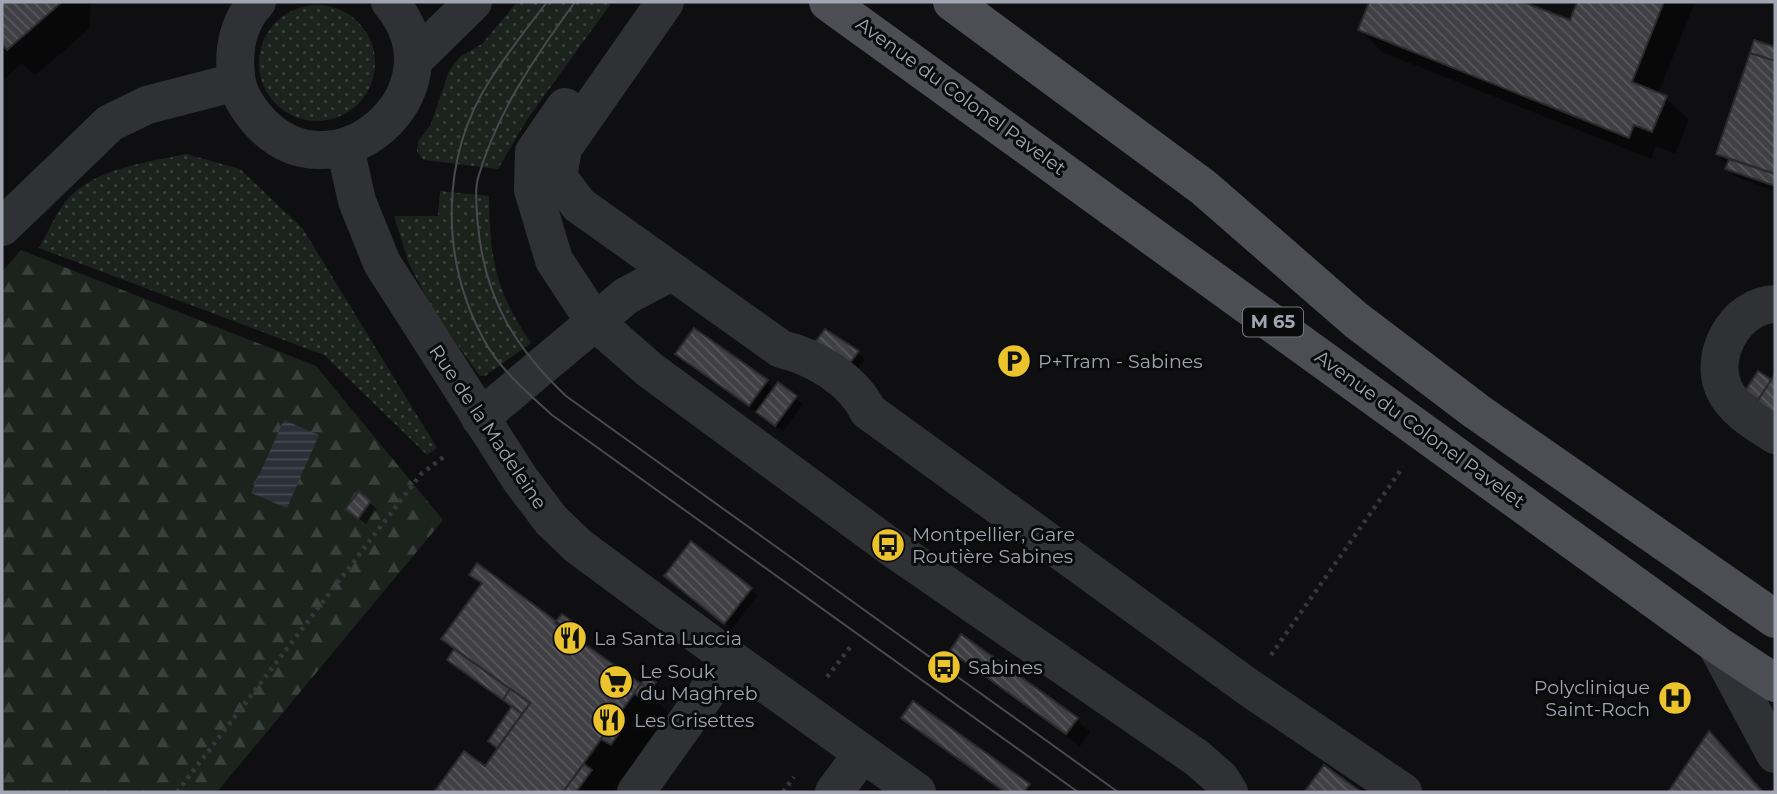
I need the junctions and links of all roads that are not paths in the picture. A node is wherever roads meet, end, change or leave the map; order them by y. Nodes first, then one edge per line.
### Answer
1 (257, 2) edge
2 (473, 2) edge
3 (639, 2) edge
4 (665, 2) edge
5 (828, 2) edge
6 (952, 2) edge
7 (393, 3) edge
8 (413, 61) junction
9 (236, 82) junction
10 (345, 147) junction
11 (2, 227) edge
12 (671, 272) junction
13 (1775, 304) edge
14 (594, 321) junction
15 (781, 349) junction
16 (868, 411) junction
17 (480, 418) junction
18 (1775, 435) edge
19 (1775, 619) edge
20 (1716, 644) junction
21 (731, 659) junction
22 (1775, 683) edge
23 (862, 754) junction
24 (1775, 754) edge
25 (636, 792) edge
26 (834, 792) edge
27 (917, 792) edge
28 (1229, 792) edge
29 (1403, 792) edge

1 - 9 street
2 - 8 street
3 - 14 street
4 - 12 street
5 - 20 main road, Avenue du Colonel Pavelet / M 65
6 - 19 main road, M 65
7 - 8 street
8 - 10 street
9 - 10 street
9 - 11 street
10 - 17 street, Rue de la Madeleine
12 - 14 street
12 - 15 street
13 - 18 street
14 - 17 street
14 - 28 street
15 - 16 street
15 - 16 street
16 - 29 street
17 - 21 street, Rue de la Madeleine
20 - 22 main road, Avenue du Colonel Pavelet / M 65
20 - 24 street
21 - 23 street, Rue de la Madeleine
21 - 25 street
23 - 26 street
23 - 27 street, Rue de la Madeleine

